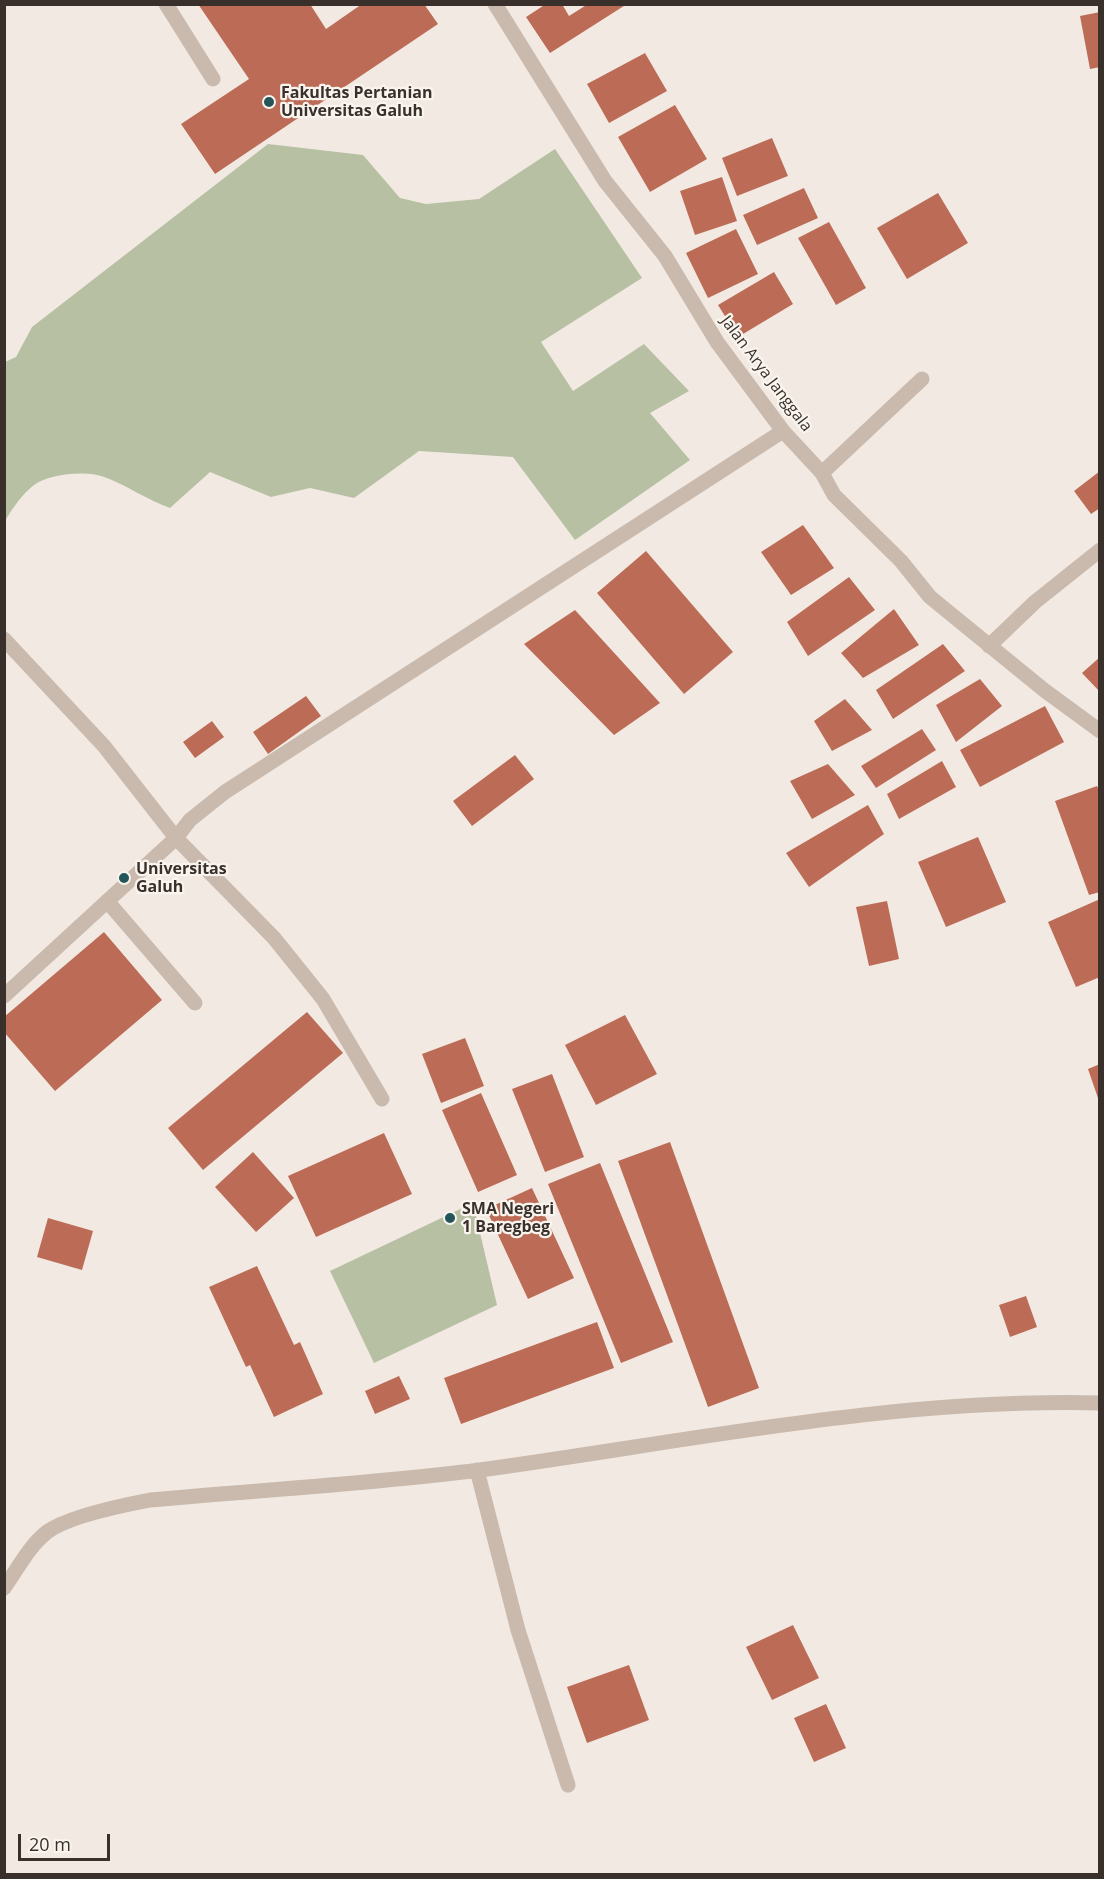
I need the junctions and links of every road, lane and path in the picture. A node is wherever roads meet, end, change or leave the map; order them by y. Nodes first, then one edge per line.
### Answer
1 (166, 4) edge
2 (495, 4) edge
3 (213, 79) dead end
4 (922, 379) dead end
5 (783, 431) junction
6 (822, 472) junction
7 (1100, 550) edge
8 (4, 639) edge
9 (989, 646) junction
10 (1100, 731) edge
11 (176, 838) junction
12 (107, 901) junction
13 (4, 996) edge
14 (195, 1003) dead end
15 (382, 1099) dead end
16 (1100, 1403) edge
17 (477, 1470) junction
18 (4, 1588) edge
19 (568, 1785) dead end

1 - 3 street
2 - 5 street, Jalan Arya Janggala
4 - 6 street
5 - 6 street, Jalan Arya Janggala
5 - 11 street
6 - 9 street, Jalan Arya Janggala
7 - 9 street
8 - 11 street
9 - 10 street, Jalan Arya Janggala
11 - 12 street
11 - 15 street
12 - 13 street
12 - 14 street
16 - 17 street
17 - 18 street
17 - 19 street

